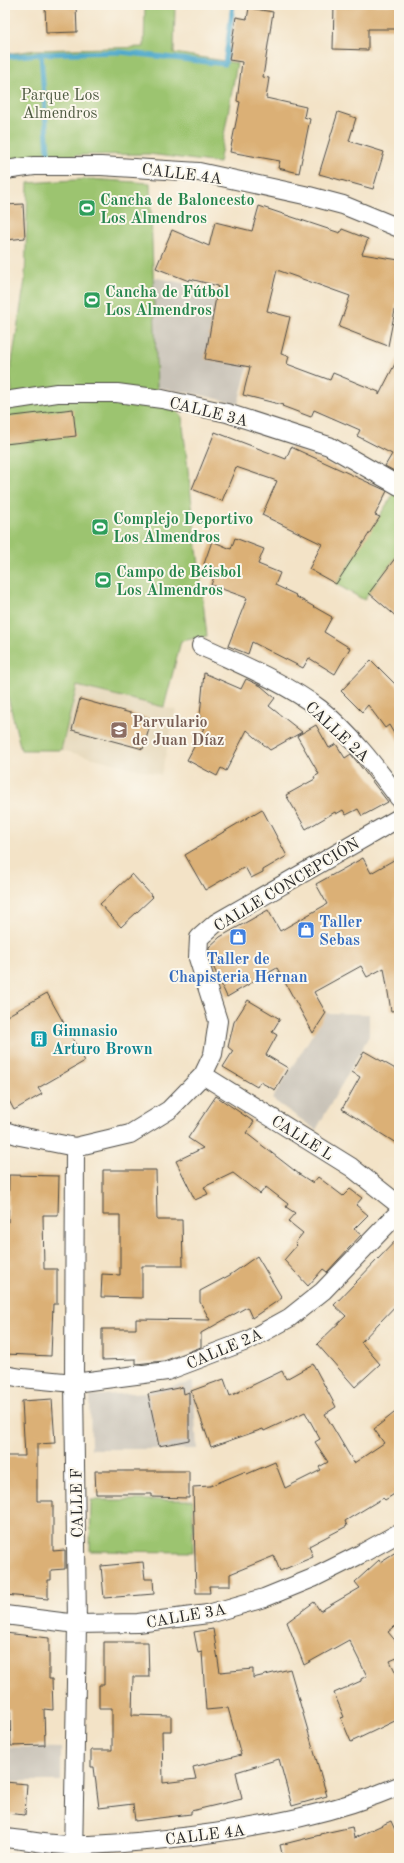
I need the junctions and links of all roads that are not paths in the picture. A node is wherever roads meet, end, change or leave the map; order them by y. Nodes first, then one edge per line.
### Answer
1 (5, 170) edge
2 (399, 228) edge
3 (5, 401) edge
4 (399, 486) edge
5 (201, 646) dead end
6 (399, 798) edge
7 (399, 818) edge
8 (202, 1075) junction
9 (5, 1131) edge
10 (75, 1147) junction
11 (399, 1205) edge
12 (399, 1212) edge
13 (5, 1375) edge
14 (74, 1383) junction
15 (399, 1533) edge
16 (5, 1615) edge
17 (77, 1624) junction
18 (399, 1786) edge
19 (5, 1838) edge
20 (73, 1852) edge

1 - 2 street, CALLE 4A
3 - 4 street, CALLE 3A
5 - 6 street, CALLE 2A
7 - 8 street, CALLE CONCEPCIÓN
8 - 10 street, CALLE CONCEPCIÓN
8 - 11 street, CALLE L
9 - 10 street, CALLE CONCEPCIÓN
10 - 14 street, CALLE F
12 - 14 street, CALLE 2A
13 - 14 street, CALLE 2A
14 - 17 street, CALLE F
15 - 17 street, CALLE 3A
16 - 17 street, CALLE 3A
17 - 20 street, CALLE F
18 - 20 street, CALLE 4A
19 - 20 street, CALLE 4A

